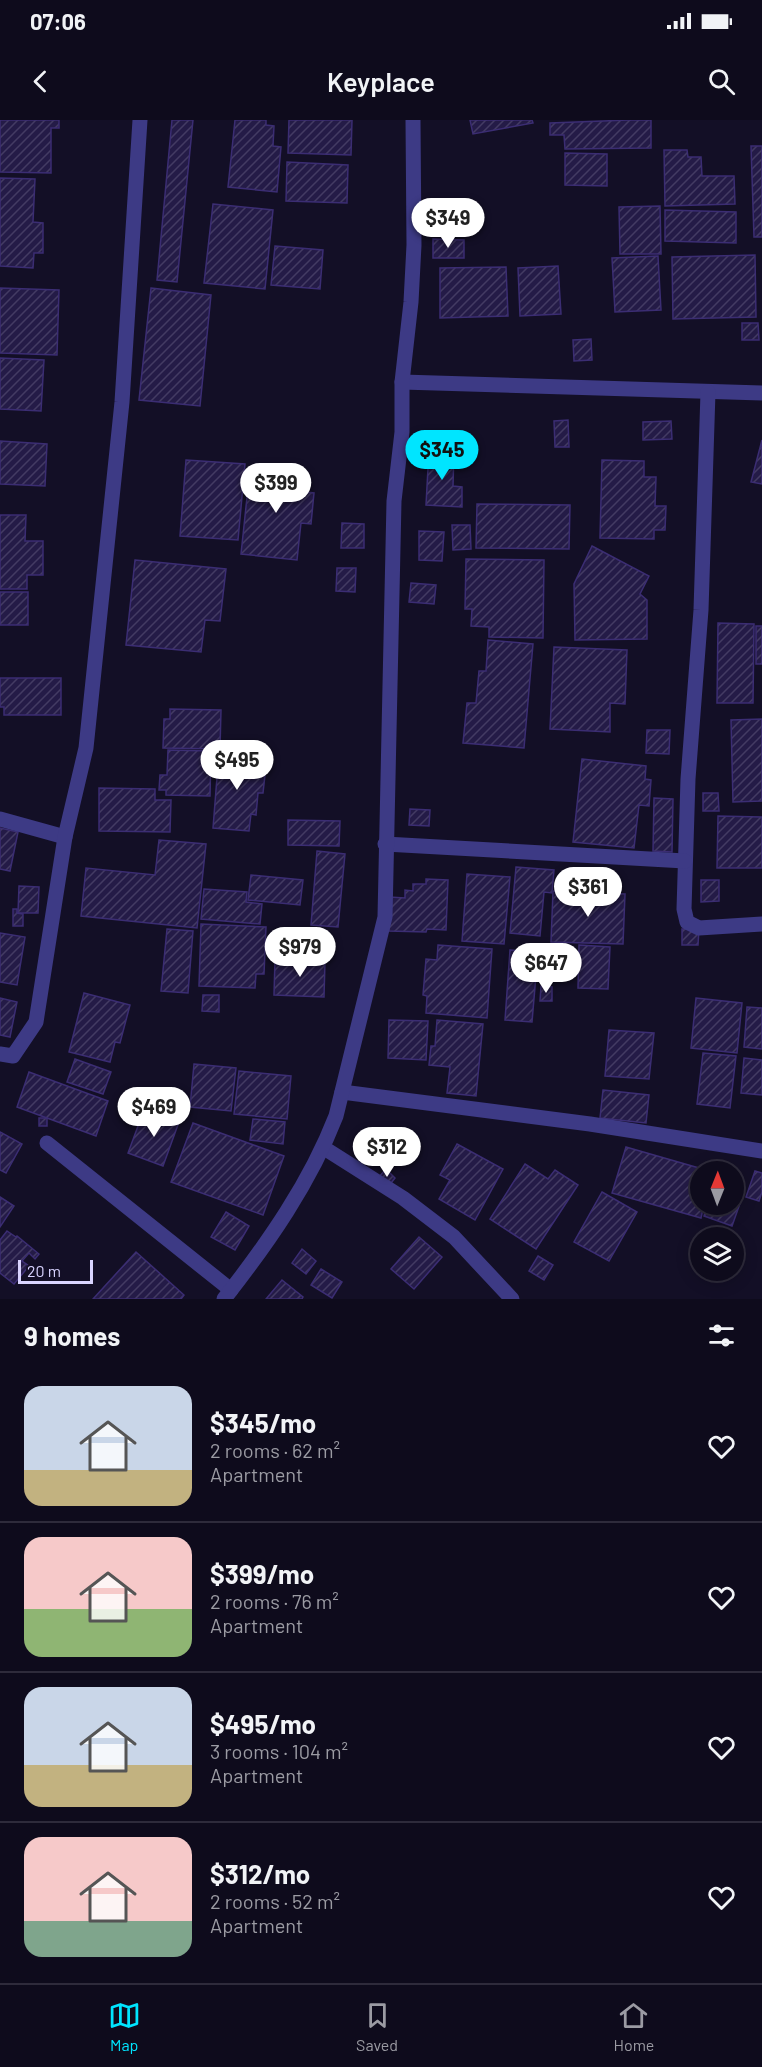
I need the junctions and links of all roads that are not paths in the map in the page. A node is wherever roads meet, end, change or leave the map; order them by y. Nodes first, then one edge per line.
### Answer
1 (140, 120) edge
2 (413, 120) edge
3 (402, 382) junction
4 (708, 392) junction
5 (762, 393) edge
6 (0, 819) edge
7 (65, 837) junction
8 (385, 844) junction
9 (685, 861) junction
10 (762, 924) edge
11 (0, 1054) edge
12 (342, 1092) junction
13 (47, 1143) dead end
14 (324, 1148) junction
15 (762, 1151) edge
16 (228, 1295) edge
17 (512, 1299) edge

1 - 7 street
2 - 3 street
3 - 4 street
3 - 8 street
4 - 5 street
4 - 9 street
6 - 7 street
7 - 11 street
8 - 9 street
8 - 12 street
9 - 10 street
12 - 14 street
12 - 15 street
13 - 16 street
14 - 16 street
14 - 17 street

